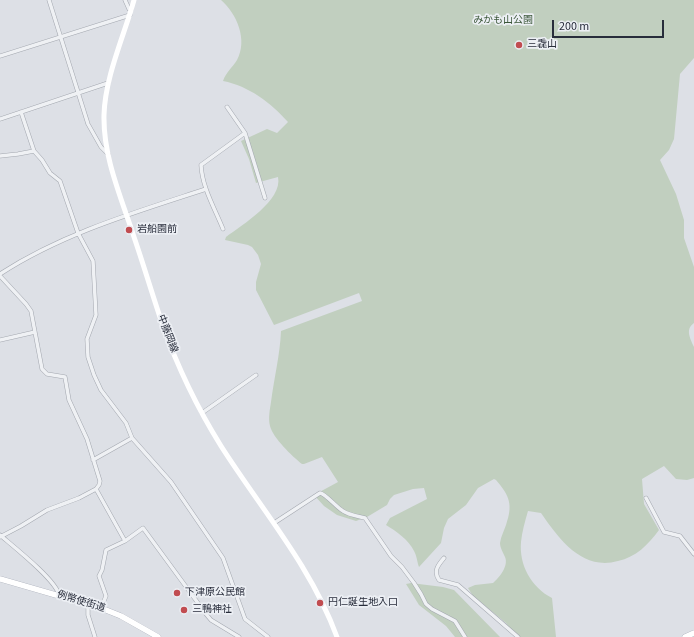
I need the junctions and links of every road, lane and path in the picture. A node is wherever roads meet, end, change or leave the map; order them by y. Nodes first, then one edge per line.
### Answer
1 (49, 0) edge
2 (126, 0) edge
3 (134, 0) edge
4 (130, 13) junction
5 (61, 37) junction
6 (0, 56) edge
7 (108, 83) junction
8 (78, 93) junction
9 (227, 107) dead end
10 (21, 112) junction
11 (0, 119) edge
12 (245, 133) junction
13 (34, 151) junction
14 (108, 154) junction
15 (0, 156) edge
16 (206, 189) junction
17 (265, 198) dead end
18 (127, 215) junction
19 (223, 229) dead end
20 (78, 233) junction
21 (0, 275) edge
22 (35, 332) junction
23 (0, 340) edge
24 (256, 375) dead end
25 (202, 413) junction
26 (132, 438) junction
27 (93, 460) junction
28 (96, 489) junction
29 (646, 498) dead end
30 (274, 523) junction
31 (0, 536) edge
32 (125, 541) junction
33 (694, 554) edge
34 (444, 558) dead end
35 (0, 579) edge
36 (59, 595) junction
37 (88, 603) junction
38 (101, 608) junction
39 (694, 633) edge
40 (94, 637) edge
41 (158, 637) edge
42 (239, 637) edge
43 (268, 637) edge
44 (337, 637) edge
45 (465, 637) edge
46 (518, 637) edge
47 (686, 637) edge

1 - 5 street
2 - 4 street
3 - 4 main road, 中藤岡線
4 - 5 street
4 - 7 main road, 中藤岡線
5 - 6 street
5 - 8 street
7 - 8 street
7 - 14 main road, 中藤岡線
8 - 10 street
8 - 14 street
9 - 12 street
10 - 11 street
10 - 13 street
12 - 16 street
12 - 17 street
13 - 15 street
13 - 20 street
14 - 18 main road, 中藤岡線
16 - 18 street
16 - 19 street
18 - 20 street
18 - 25 main road, 中藤岡線
20 - 21 street
20 - 26 street
21 - 22 street
22 - 23 street
22 - 27 street
24 - 25 street
25 - 30 main road, 中藤岡線
26 - 27 street
26 - 43 street
27 - 28 street
28 - 31 street
28 - 32 street
29 - 33 street
30 - 44 main road, 中藤岡線
30 - 45 street
31 - 36 street
32 - 38 street
32 - 42 street
34 - 46 street
35 - 36 main road, 例幣使街道
36 - 37 main road, 例幣使街道
37 - 38 main road, 例幣使街道
37 - 40 street
38 - 41 main road, 例幣使街道
39 - 47 main road

